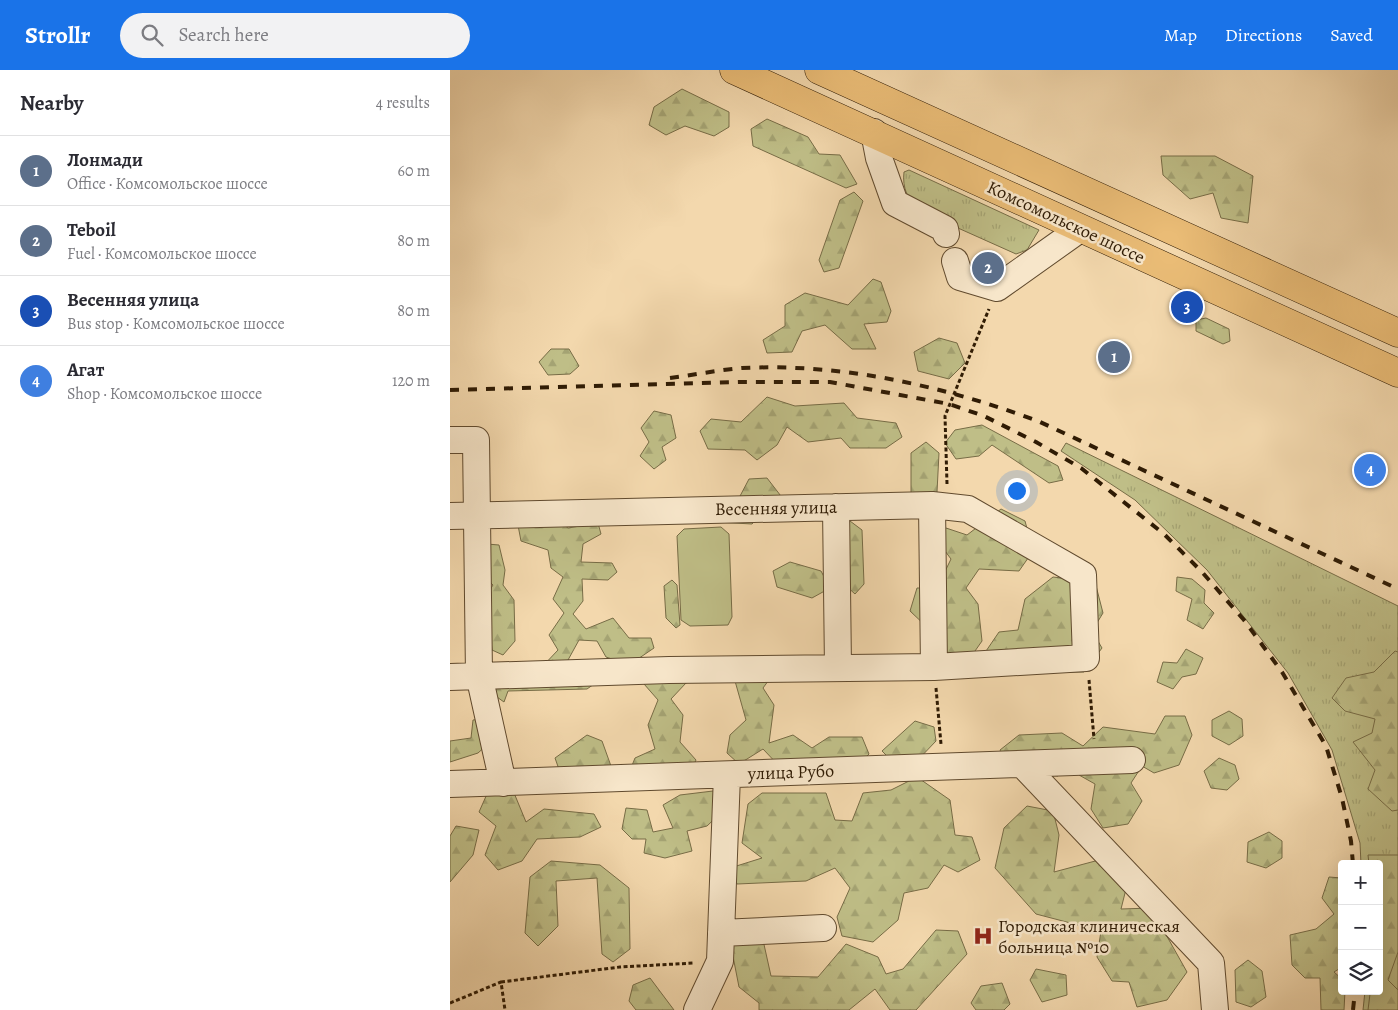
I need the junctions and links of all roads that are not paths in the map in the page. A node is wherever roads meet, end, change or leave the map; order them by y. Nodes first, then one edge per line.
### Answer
1 (734, 70) edge
2 (819, 70) edge
3 (874, 132) junction
4 (1080, 229) junction
5 (946, 234) dead end
6 (955, 261) dead end
7 (1398, 333) edge
8 (1398, 373) edge
9 (450, 440) edge
10 (940, 506) junction
11 (836, 507) junction
12 (463, 515) edge
13 (934, 667) junction
14 (838, 668) junction
15 (479, 676) junction
16 (450, 677) edge
17 (1132, 760) dead end
18 (1022, 764) junction
19 (727, 774) junction
20 (503, 782) junction
21 (450, 784) edge
22 (823, 928) dead end
23 (721, 933) junction
24 (697, 1010) edge
25 (1216, 1010) edge

1 - 3 main road, Комсомольское шоссе
2 - 7 main road, Комсомольское шоссе
3 - 4 main road, Комсомольское шоссе
3 - 5 street
4 - 6 street
4 - 8 main road, Комсомольское шоссе
9 - 12 street
10 - 11 street, Весенняя улица
10 - 13 street
10 - 13 street, Весенняя улица
11 - 12 street, Весенняя улица
11 - 14 street
12 - 15 street
13 - 14 street
14 - 15 street
15 - 16 street
15 - 20 street
17 - 18 street, улица Рубо
18 - 19 street, улица Рубо
18 - 25 street
19 - 20 street, улица Рубо
19 - 23 street
20 - 21 street, улица Рубо
22 - 23 street
23 - 24 street

